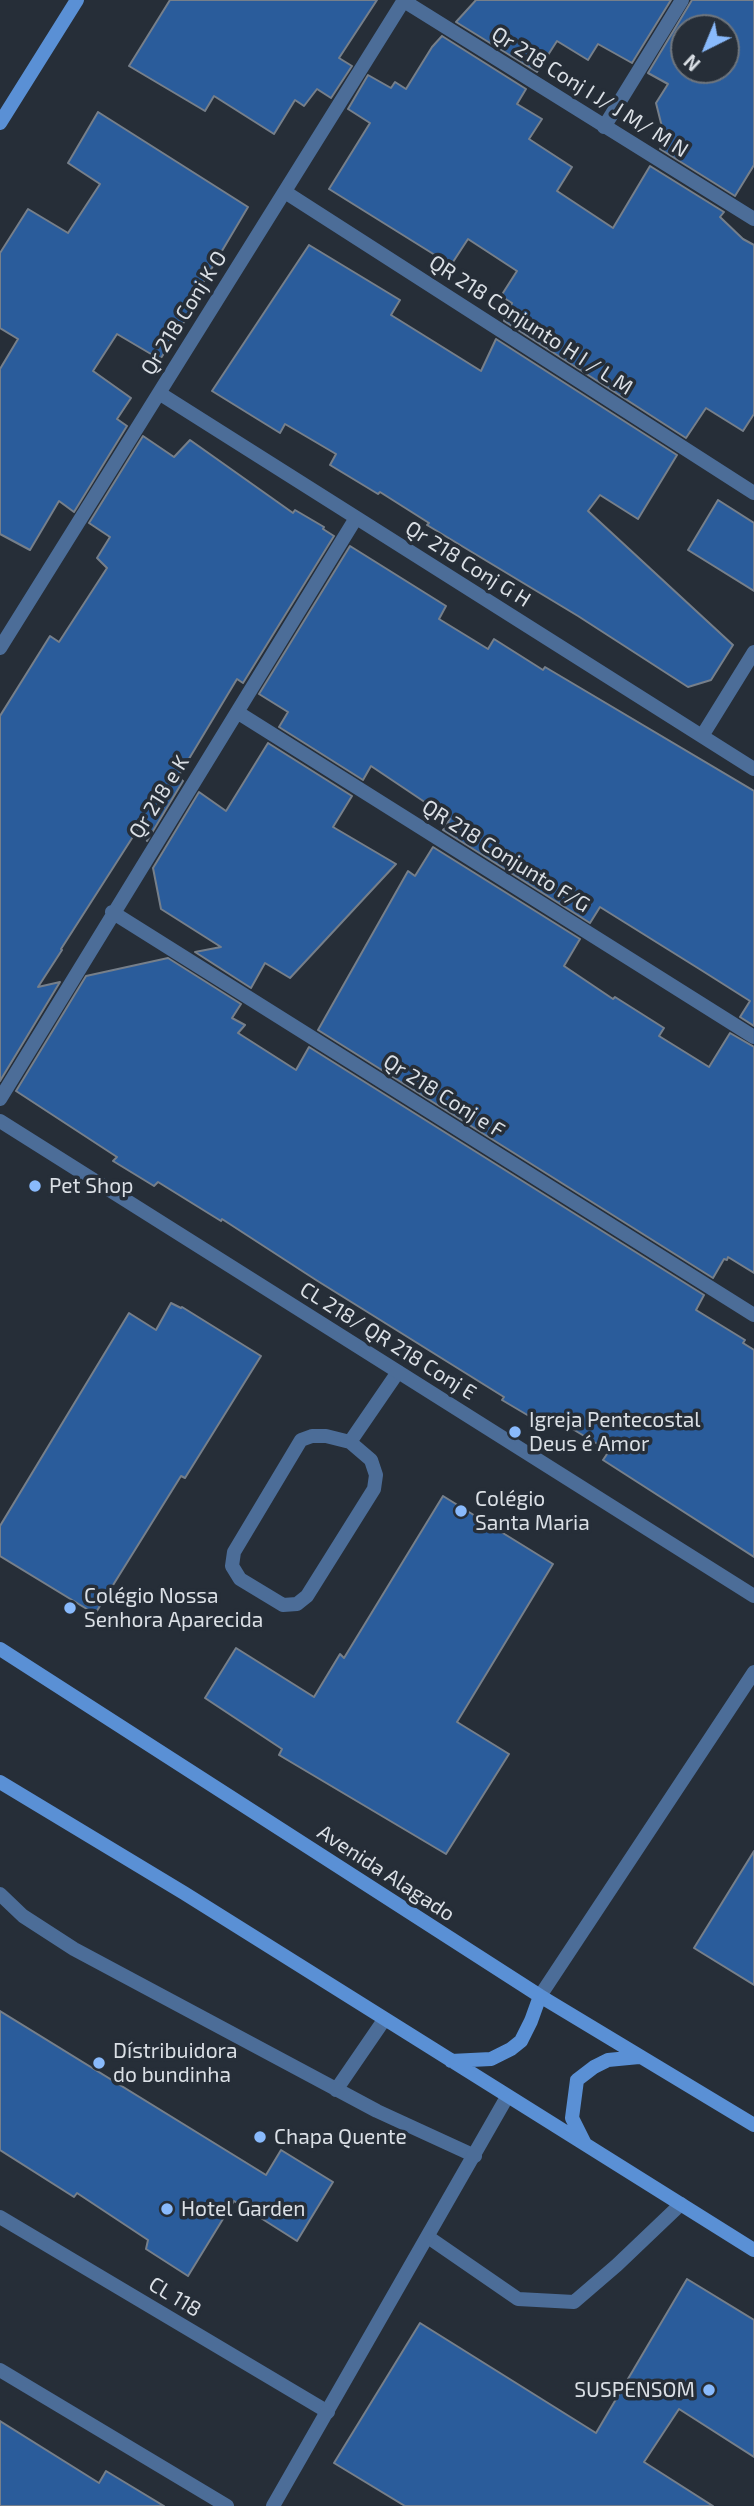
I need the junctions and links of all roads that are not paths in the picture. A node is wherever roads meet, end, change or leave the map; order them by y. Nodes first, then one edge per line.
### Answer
1 (77, 0) edge
2 (404, 0) edge
3 (682, 0) edge
4 (0, 123) edge
5 (604, 127) junction
6 (285, 192) junction
7 (754, 219) edge
8 (159, 393) junction
9 (754, 493) edge
10 (356, 518) junction
11 (0, 648) edge
12 (754, 652) edge
13 (237, 712) junction
14 (702, 736) junction
15 (754, 769) edge
16 (113, 912) junction
17 (754, 1037) edge
18 (0, 1099) edge
19 (0, 1121) edge
20 (754, 1315) edge
21 (398, 1372) junction
22 (350, 1442) junction
23 (754, 1596) edge
24 (0, 1649) edge
25 (0, 1657) edge
26 (16, 1659) junction
27 (754, 1672) edge
28 (0, 1782) edge
29 (0, 1894) edge
30 (540, 1996) junction
31 (384, 2020) junction
32 (639, 2057) junction
33 (452, 2061) junction
34 (336, 2090) junction
35 (507, 2097) junction
36 (754, 2125) edge
37 (585, 2144) junction
38 (475, 2156) junction
39 (681, 2204) junction
40 (0, 2217) edge
41 (428, 2237) junction
42 (754, 2250) edge
43 (0, 2370) edge
44 (328, 2412) junction
45 (227, 2506) edge
46 (273, 2506) edge

1 - 4 main road
2 - 5 street, Qr 218 Conj I J/ J M/ M N
2 - 6 street, Qr 218 Conj K O
3 - 5 street
5 - 7 street, Qr 218 Conj I J/ J M/ M N
6 - 8 street, Qr 218 Conj K O
6 - 9 street, QR 218 Conjunto H I / L M
8 - 10 street, Qr 218 Conj G H
8 - 11 street, Qr 218 Conj K O
10 - 13 street, Qr 218 e K
10 - 14 street, Qr 218 Conj G H
12 - 14 street
13 - 16 street, Qr 218 e K
13 - 17 street, QR 218 Conjunto F/G
14 - 15 street, Qr 218 Conj G H
16 - 18 street, Qr 218 e K
16 - 20 street, Qr 218 Conj e F
19 - 21 street, CL 218/ QR 218 Conj E
21 - 22 street
21 - 23 street, CL 218/ QR 218 Conj E
22 - 22 street
24 - 26 main road, Avenida Alagado
25 - 26 main road
26 - 30 main road, Avenida Alagado
27 - 30 street
28 - 31 main road
29 - 34 street
30 - 32 main road, Avenida Alagado
30 - 33 main road
31 - 33 main road
31 - 34 street
32 - 36 main road, Avenida Alagado
32 - 37 main road
33 - 35 main road
34 - 38 street
35 - 37 main road
35 - 38 street
37 - 39 main road
38 - 41 street
39 - 41 street
39 - 42 main road
40 - 44 street, CL 118
41 - 44 street
43 - 45 street
44 - 46 street

